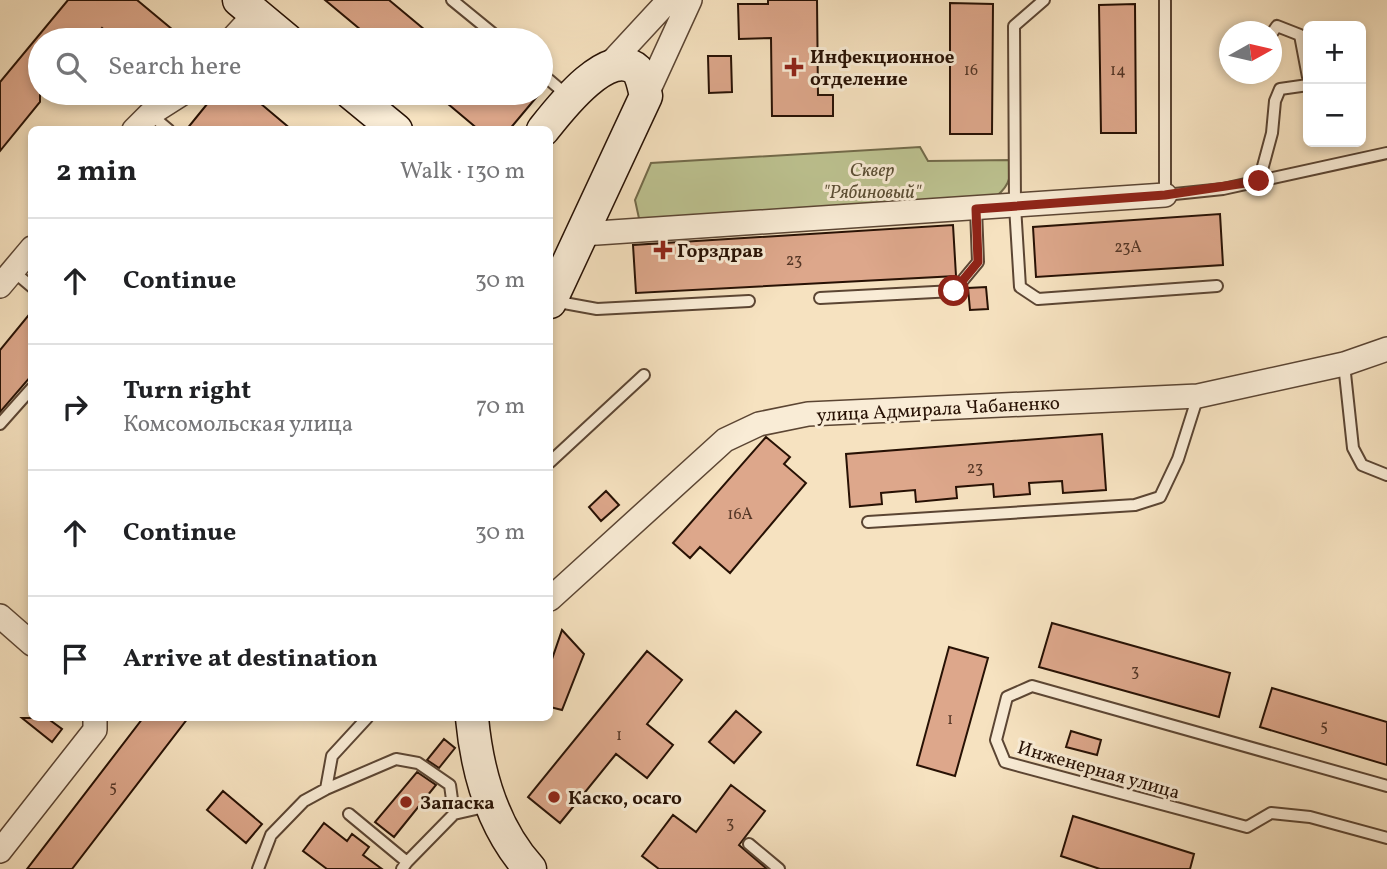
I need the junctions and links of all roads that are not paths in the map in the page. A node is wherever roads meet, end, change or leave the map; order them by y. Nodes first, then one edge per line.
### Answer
1 (452, 0) edge
2 (669, 0) edge
3 (690, 0) edge
4 (1044, 0) edge
5 (1165, 1) edge
6 (251, 7) edge
7 (238, 28) edge
8 (274, 28) edge
9 (486, 28) edge
10 (1282, 28) edge
11 (1303, 50) edge
12 (606, 68) junction
13 (553, 83) edge
14 (1303, 86) edge
15 (646, 96) junction
16 (570, 97) junction
17 (166, 105) edge
18 (366, 105) edge
19 (142, 122) edge
20 (391, 126) edge
21 (546, 126) edge
22 (1387, 153) edge
23 (1259, 181) junction
24 (1165, 195) junction
25 (1015, 206) junction
26 (976, 209) junction
27 (582, 234) junction
28 (28, 253) edge
29 (6, 279) edge
30 (28, 286) edge
31 (1217, 286) dead end
32 (553, 295) edge
33 (820, 298) dead end
34 (749, 301) dead end
35 (553, 302) edge
36 (1384, 345) edge
37 (1344, 364) junction
38 (644, 375) dead end
39 (28, 392) edge
40 (1198, 396) junction
41 (0, 424) edge
42 (553, 459) edge
43 (1387, 475) edge
44 (868, 522) dead end
45 (553, 596) edge
46 (0, 616) edge
47 (28, 640) edge
48 (364, 721) edge
49 (98, 722) edge
50 (475, 725) edge
51 (1387, 786) edge
52 (326, 789) junction
53 (490, 805) junction
54 (349, 814) dead end
55 (454, 814) junction
56 (1387, 838) edge
57 (749, 844) dead end
58 (0, 851) edge
59 (405, 865) edge
60 (258, 869) edge
61 (530, 869) edge
62 (779, 869) edge

1 - 9 lane
2 - 12 street
3 - 15 street
4 - 25 lane
5 - 24 lane
6 - 7 street
6 - 8 street
10 - 11 lane
12 - 15 street
12 - 16 street
13 - 16 lane
14 - 23 lane
15 - 27 street
16 - 21 street
17 - 19 street
18 - 20 street
22 - 23 lane
23 - 24 lane
24 - 25 street
25 - 26 street
25 - 31 lane
26 - 27 street
26 - 33 lane
27 - 32 street
28 - 29 street
29 - 30 lane
34 - 35 lane
36 - 37 street, улица Адмирала Чабаненко
37 - 40 street, улица Адмирала Чабаненко
37 - 43 lane
38 - 42 lane
39 - 41 lane
40 - 44 lane
40 - 45 street, улица Адмирала Чабаненко
46 - 47 street
48 - 52 lane
49 - 58 street
50 - 53 street
51 - 56 lane, Инженерная улица
52 - 55 lane
52 - 60 lane
53 - 55 lane
53 - 61 street
54 - 59 lane
55 - 59 lane
57 - 62 lane

